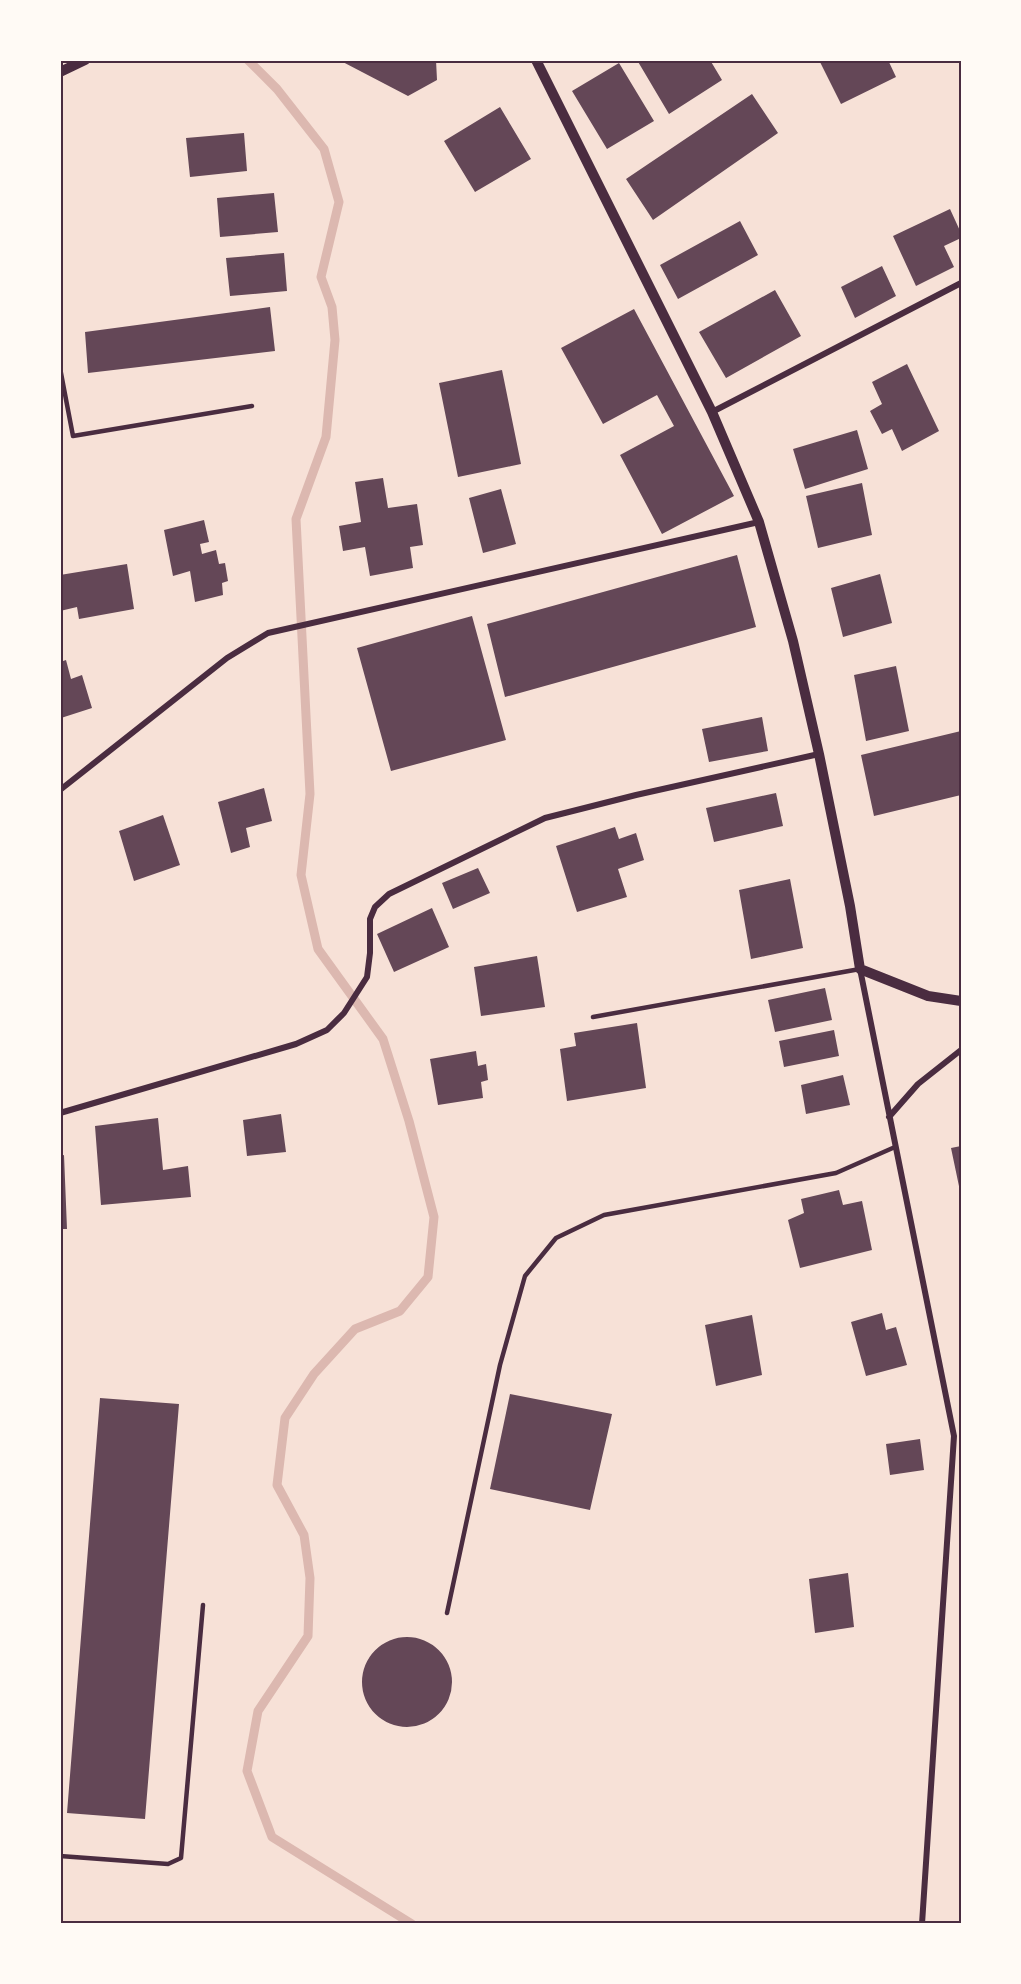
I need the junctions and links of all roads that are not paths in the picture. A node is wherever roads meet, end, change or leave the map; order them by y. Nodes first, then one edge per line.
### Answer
1 (85, 60) edge
2 (536, 60) edge
3 (60, 72) edge
4 (961, 283) edge
5 (60, 368) edge
6 (252, 406) dead end
7 (712, 412) junction
8 (759, 522) junction
9 (819, 754) junction
10 (60, 790) edge
11 (860, 969) junction
12 (961, 1001) edge
13 (593, 1017) dead end
14 (961, 1050) edge
15 (60, 1113) edge
16 (889, 1117) junction
17 (894, 1147) junction
18 (203, 1605) dead end
19 (447, 1613) dead end
20 (60, 1856) edge
21 (922, 1924) edge

1 - 3 street
2 - 7 street
4 - 7 street
5 - 6 lane
7 - 8 street
8 - 9 street
8 - 10 street
9 - 11 street
9 - 15 street
11 - 12 street
11 - 13 lane
11 - 16 street
14 - 16 street
16 - 17 street
17 - 19 lane
17 - 21 street
18 - 20 lane

